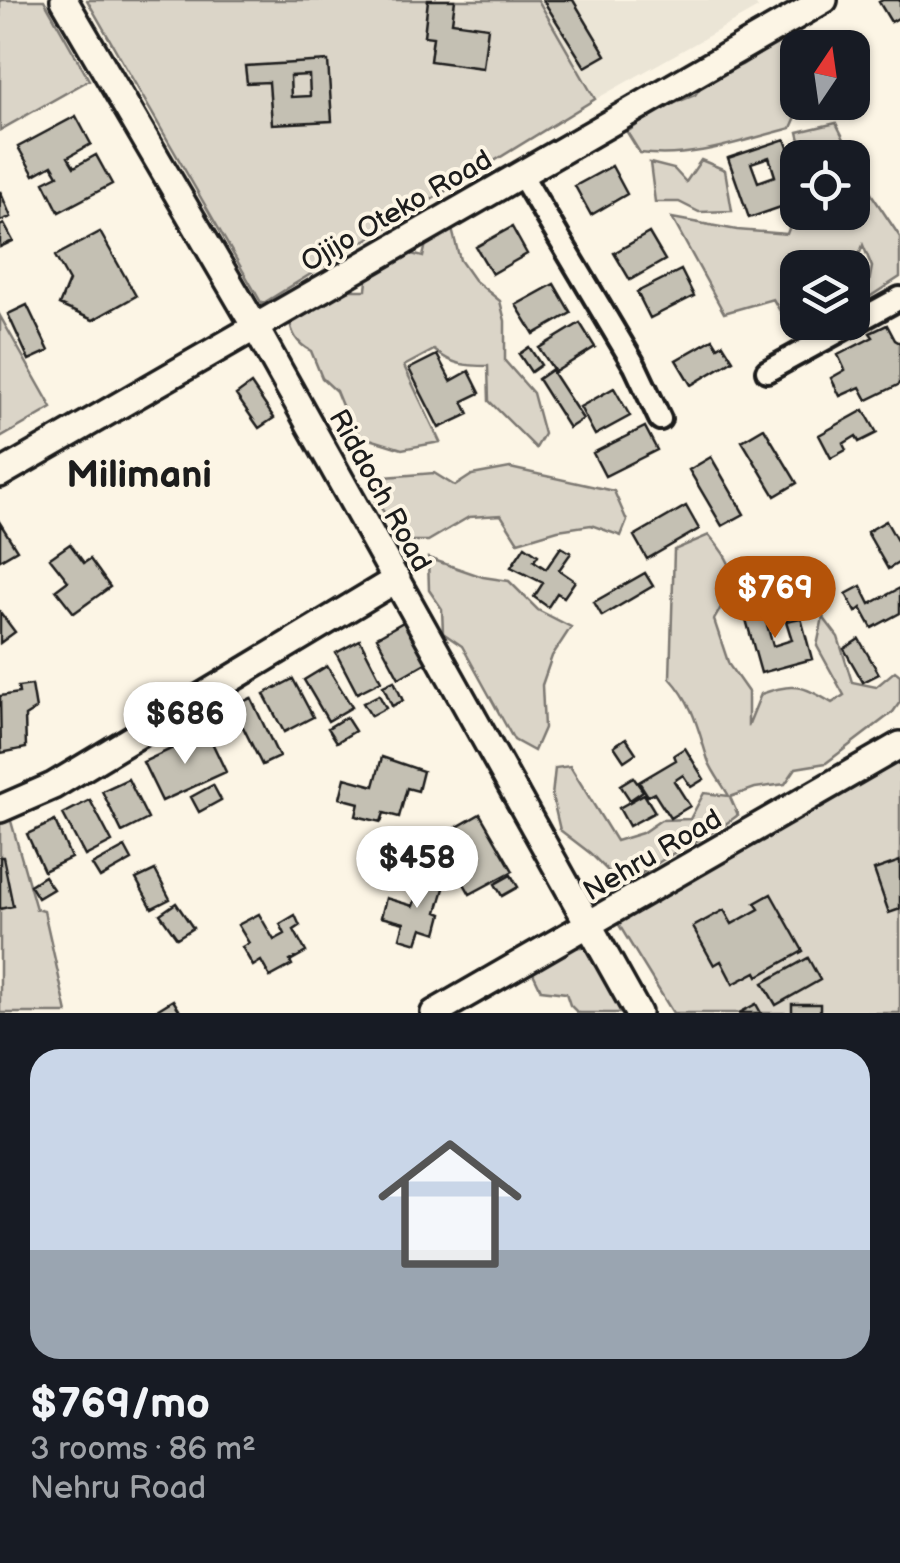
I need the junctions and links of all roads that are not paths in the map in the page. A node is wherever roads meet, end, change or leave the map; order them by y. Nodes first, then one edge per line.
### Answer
1 (64, 0) edge
2 (824, 0) edge
3 (522, 174) junction
4 (900, 298) edge
5 (254, 325) junction
6 (767, 371) dead end
7 (660, 419) dead end
8 (0, 474) edge
9 (396, 579) junction
10 (900, 745) edge
11 (0, 809) edge
12 (588, 926) junction
13 (434, 1013) edge
14 (638, 1013) edge

1 - 5 street, Riddoch Road
2 - 3 street, Ojijo Oteko Road
3 - 5 street, Ojijo Oteko Road
3 - 7 street
4 - 6 street
5 - 8 street, Ojijo Oteko Road
5 - 9 street, Riddoch Road
9 - 11 street
9 - 12 street, Riddoch Road
10 - 12 street, Nehru Road
12 - 13 street, Nehru Road
12 - 14 street, Riddoch Road

